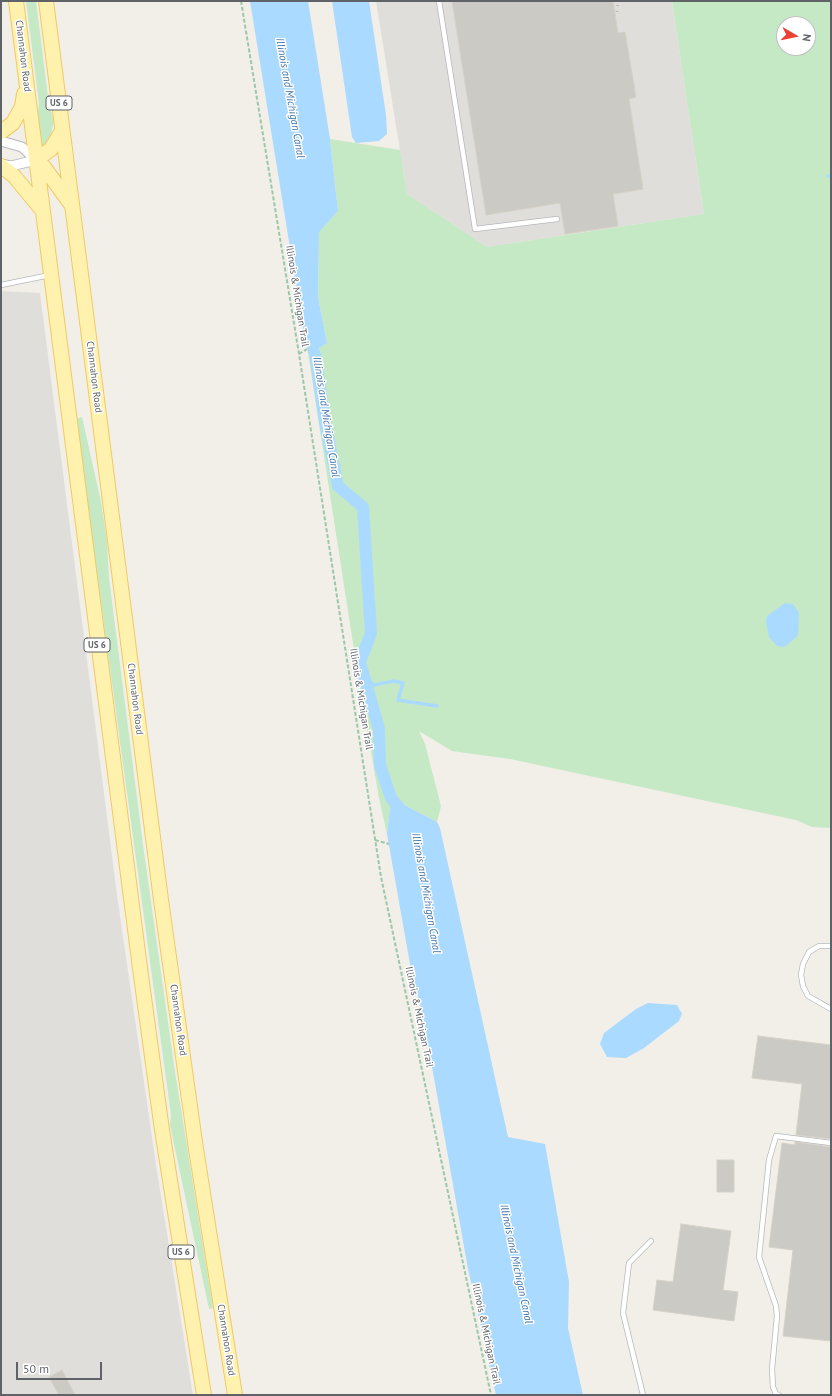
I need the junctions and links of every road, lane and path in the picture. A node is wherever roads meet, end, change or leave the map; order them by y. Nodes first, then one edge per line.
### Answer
1 (16, 1) edge
2 (46, 1) edge
3 (241, 1) edge
4 (439, 1) edge
5 (26, 84) junction
6 (62, 131) junction
7 (1, 132) edge
8 (1, 141) edge
9 (36, 160) junction
10 (1, 165) edge
11 (72, 205) junction
12 (42, 210) junction
13 (557, 219) dead end
14 (50, 275) junction
15 (1, 284) edge
16 (307, 349) dead end
17 (299, 354) junction
18 (375, 840) junction
19 (389, 844) dead end
20 (831, 946) edge
21 (831, 1009) edge
22 (831, 1143) edge
23 (651, 1242) dead end
24 (204, 1395) edge
25 (234, 1395) edge
26 (491, 1395) edge
27 (643, 1395) edge
28 (779, 1395) edge

1 - 5 main road, Channahon Road / US 6
2 - 6 main road, Channahon Road / US 6
3 - 17 path, Illinois & Michigan Trail
4 - 13 lane
5 - 7 main road
5 - 9 main road, Channahon Road / US 6
6 - 9 main road
6 - 11 main road, Channahon Road / US 6
8 - 9 street
9 - 10 street
9 - 11 main road
9 - 12 main road, Channahon Road / US 6
10 - 12 main road
11 - 25 main road, Channahon Road / US 6
12 - 14 main road, Channahon Road / US 6
14 - 15 lane
14 - 24 main road, Channahon Road / US 6
16 - 17 path
17 - 18 path, Illinois & Michigan Trail
18 - 19 path
18 - 26 path, Illinois & Michigan Trail
20 - 21 lane
22 - 28 lane
23 - 27 lane

